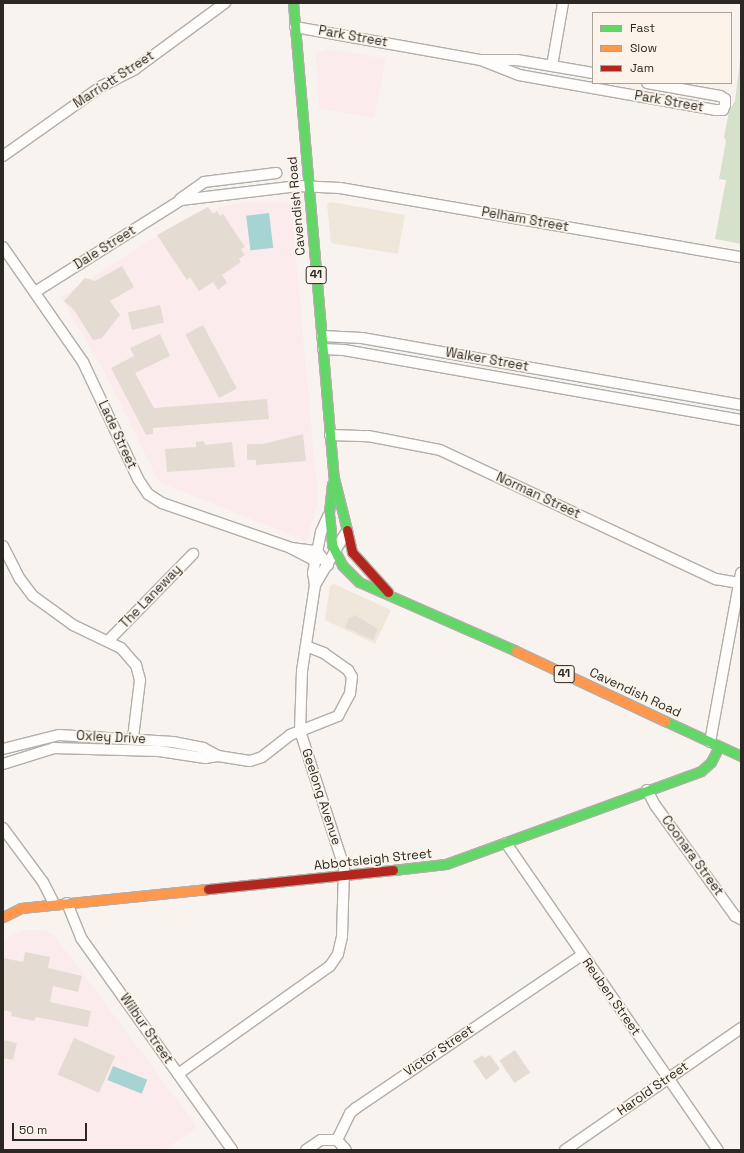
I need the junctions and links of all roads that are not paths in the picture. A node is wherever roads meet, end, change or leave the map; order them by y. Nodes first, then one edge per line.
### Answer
1 (225, 3) edge
2 (293, 3) edge
3 (563, 3) edge
4 (295, 27) junction
5 (481, 60) junction
6 (552, 66) junction
7 (592, 73) edge
8 (653, 84) edge
9 (3, 156) edge
10 (276, 173) dead end
11 (309, 187) junction
12 (175, 203) junction
13 (3, 247) edge
14 (741, 257) edge
15 (35, 292) junction
16 (322, 336) junction
17 (323, 349) junction
18 (652, 389) junction
19 (649, 404) junction
20 (741, 405) edge
21 (741, 420) edge
22 (330, 435) junction
23 (334, 478) junction
24 (329, 514) junction
25 (345, 534) junction
26 (3, 546) edge
27 (291, 548) junction
28 (317, 551) junction
29 (335, 553) junction
30 (193, 554) dead end
31 (315, 561) junction
32 (328, 565) junction
33 (740, 578) edge
34 (315, 585) junction
35 (388, 592) junction
36 (108, 641) junction
37 (306, 646) junction
38 (300, 731) junction
39 (133, 738) junction
40 (714, 744) junction
41 (3, 750) edge
42 (218, 756) junction
43 (741, 756) edge
44 (3, 764) edge
45 (647, 790) junction
46 (3, 828) edge
47 (506, 843) junction
48 (343, 877) junction
49 (67, 903) junction
50 (54, 904) junction
51 (3, 917) edge
52 (741, 920) edge
53 (582, 955) junction
54 (741, 1028) edge
55 (178, 1074) junction
56 (668, 1079) junction
57 (337, 1140) junction
58 (232, 1150) edge
59 (306, 1150) edge
60 (346, 1150) edge
61 (565, 1150) edge
62 (718, 1150) edge

1 - 9 street, Marriott Street
2 - 4 main road, Cavendish Road / 41
3 - 6 street
4 - 5 street, Park Street
4 - 11 main road, Cavendish Road / 41
5 - 6 street, Park Street
5 - 8 street, Park Street
6 - 7 street, Park Street
10 - 12 street, Dale Street
11 - 12 street, Dale Street
11 - 14 street, Pelham Street
11 - 16 main road, Cavendish Road / 41
12 - 15 street, Dale Street
13 - 15 street, Lade Street
15 - 27 street, Lade Street
16 - 17 main road, Cavendish Road / 41
16 - 18 street, Walker Street
17 - 19 street, Walker Street
17 - 22 main road, Cavendish Road / 41
18 - 19 street
18 - 20 street, Walker Street
19 - 21 street, Walker Street
22 - 23 main road, Cavendish Road / 41
22 - 33 street, Norman Street
23 - 24 main road, Cavendish Road / 41
23 - 25 main road, Cavendish Road / 41
24 - 28 street, Geelong Avenue
24 - 29 main road, Cavendish Road / 41
25 - 29 street, Geelong Avenue
25 - 35 main road, Cavendish Road / 41
26 - 36 street
27 - 28 street, Lade Street
27 - 31 street, Lade Street
28 - 31 street, Geelong Avenue
28 - 32 street
29 - 32 street, Geelong Avenue
29 - 35 main road, Cavendish Road / 41
30 - 36 street, The Laneway
31 - 34 street, Geelong Avenue
32 - 34 street, Geelong Avenue
33 - 40 street
34 - 37 street, Geelong Avenue
35 - 40 main road, Cavendish Road / 41
36 - 39 street
37 - 38 street, Geelong Avenue
37 - 38 street, Oxley Drive
38 - 42 street, Oxley Drive
38 - 48 street, Geelong Avenue
39 - 41 street, Oxley Drive
39 - 42 street, Oxley Drive
40 - 43 main road, Cavendish Road / 41
40 - 45 main road, Abbotsleigh Street
42 - 44 street, Oxley Drive
45 - 47 main road, Abbotsleigh Street
45 - 52 street, Coonara Street
46 - 50 street
47 - 48 main road, Abbotsleigh Street
47 - 53 street, Reuben Street
48 - 49 main road, Abbotsleigh Street
48 - 55 street, Geelong Avenue
49 - 50 main road, Abbotsleigh Street
49 - 55 street, Wilbur Street
50 - 51 main road, Abbotsleigh Street
53 - 56 street, Reuben Street
53 - 57 street, Victor Street
54 - 56 street, Harold Street
55 - 58 street, Wilbur Street
56 - 61 street, Harold Street
56 - 62 street, Reuben Street
57 - 59 street
57 - 60 street

